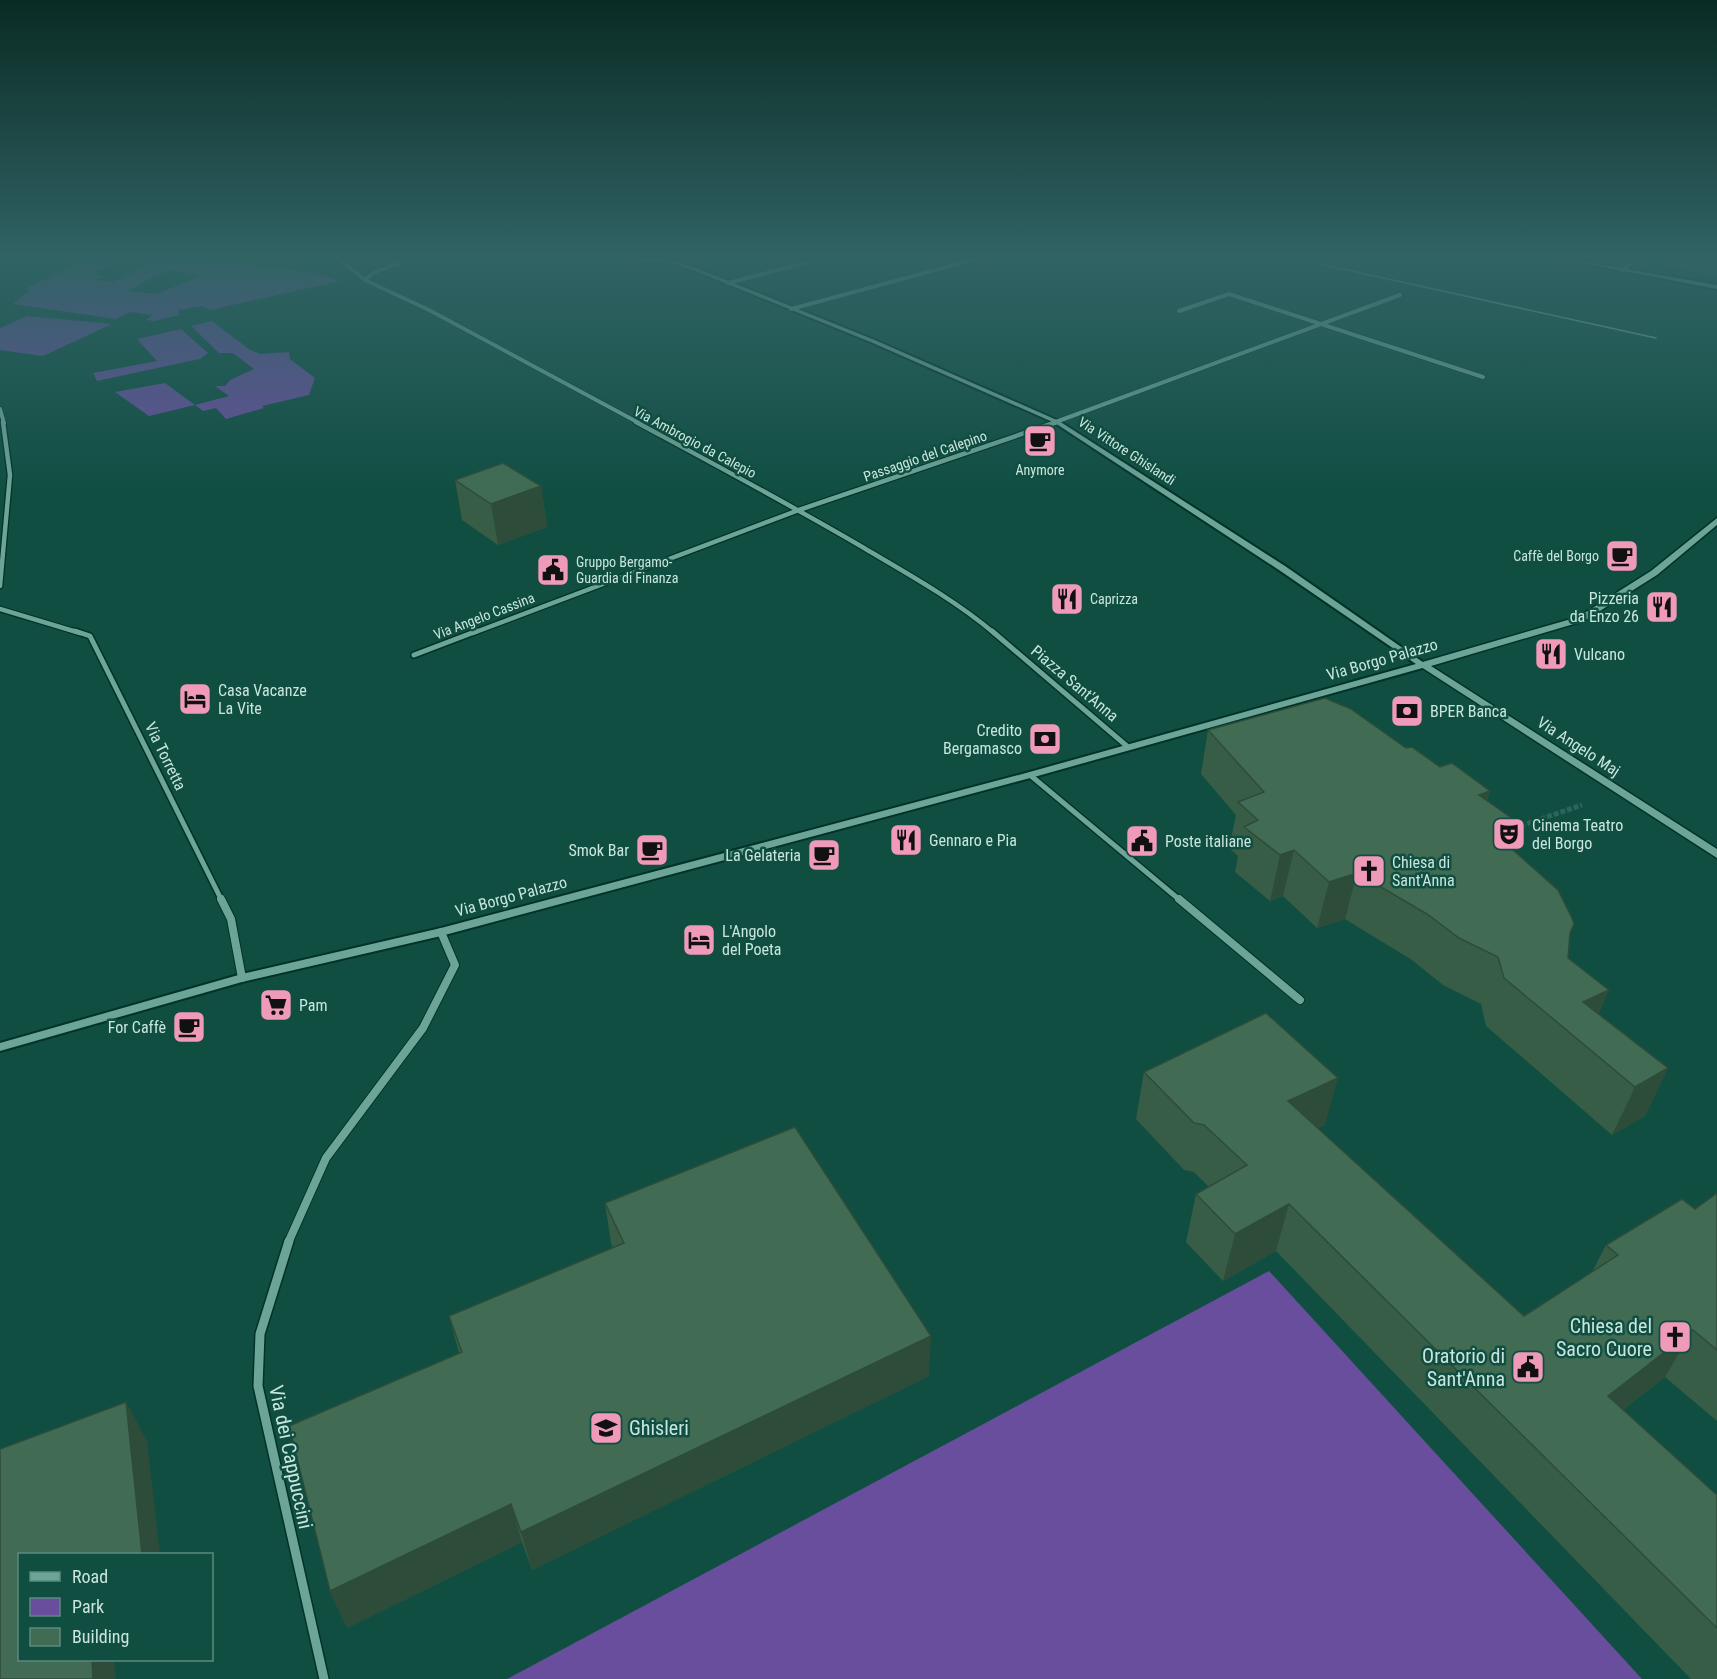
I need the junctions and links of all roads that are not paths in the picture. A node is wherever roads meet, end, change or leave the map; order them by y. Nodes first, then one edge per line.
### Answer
1 (480, 337) edge
2 (858, 337) edge
3 (1287, 337) edge
4 (1359, 337) edge
5 (1483, 377) dead end
6 (0, 409) edge
7 (1057, 422) junction
8 (799, 510) junction
9 (1717, 521) edge
10 (1713, 529) edge
11 (0, 586) edge
12 (0, 609) edge
13 (1003, 640) joint
14 (414, 655) dead end
15 (1423, 665) junction
16 (1128, 747) junction
17 (1030, 776) junction
18 (1717, 854) edge
19 (441, 932) junction
20 (242, 978) junction
21 (1300, 1000) dead end
22 (0, 1047) edge
23 (324, 1679) edge

1 - 8 street, Via Ambrogio da Calepio
2 - 7 street, Via Vittore Ghislandi
3 - 7 street, Passaggio del Calepino
4 - 5 street
6 - 11 street
7 - 8 street, Passaggio del Calepino
7 - 15 street, Via Vittore Ghislandi
8 - 13 street, Via Ambrogio da Calepio
8 - 14 street, Via Angelo Cassina
9 - 10 main road, Via Borgo Palazzo
10 - 15 main road, Via Borgo Palazzo
12 - 20 street, Via Torretta
13 - 16 street, Piazza Sant'Anna
15 - 16 street, Via Borgo Palazzo
15 - 18 main road, Via Angelo Maj
16 - 17 street, Via Borgo Palazzo
17 - 19 street, Via Borgo Palazzo
17 - 21 street
19 - 20 street, Via Borgo Palazzo
19 - 23 street, Via dei Cappuccini
20 - 22 street, Via Borgo Palazzo

